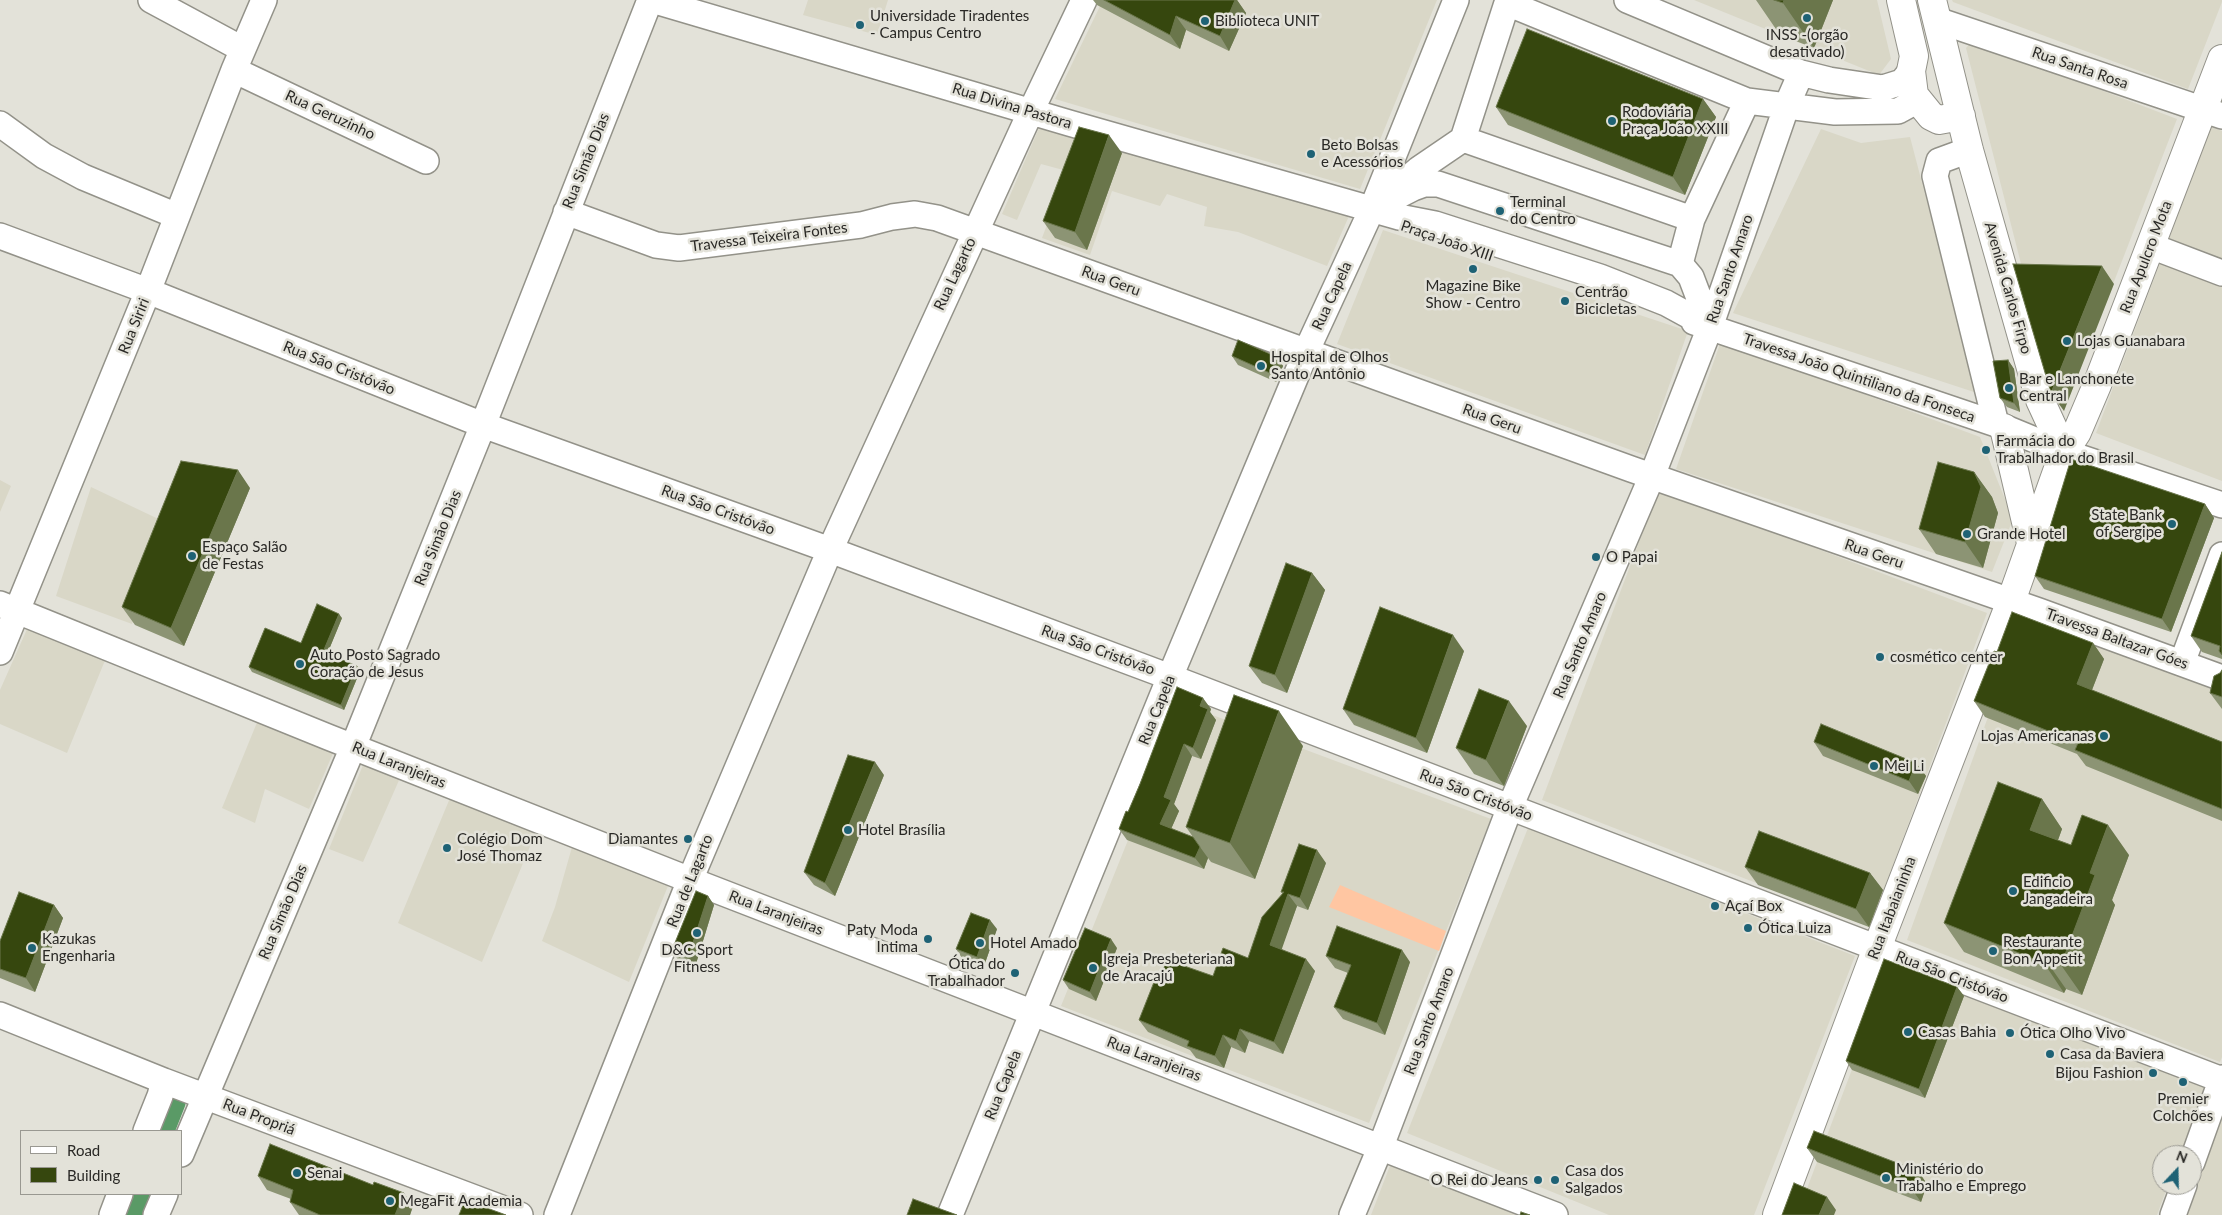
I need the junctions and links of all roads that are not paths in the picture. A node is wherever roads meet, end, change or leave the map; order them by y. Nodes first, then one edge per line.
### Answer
1 (151, 0) edge
2 (264, 0) edge
3 (651, 0) edge
4 (1084, 0) edge
5 (1456, 0) edge
6 (1626, 0) edge
7 (1900, 0) edge
8 (1508, 1) edge
9 (1935, 10) edge
10 (2222, 58) edge
11 (238, 60) junction
12 (1801, 73) junction
13 (1912, 83) junction
14 (1747, 101) junction
15 (1787, 105) junction
16 (1031, 110) junction
17 (2213, 113) edge
18 (1961, 116) junction
19 (0, 124) edge
20 (1463, 139) junction
21 (1969, 150) junction
22 (426, 161) dead end
23 (1372, 209) junction
24 (566, 212) junction
25 (177, 216) junction
26 (1692, 219) junction
27 (975, 232) junction
28 (0, 236) edge
29 (2151, 246) junction
30 (1680, 264) junction
31 (2222, 273) edge
32 (148, 292) junction
33 (1710, 327) junction
34 (1306, 352) junction
35 (483, 425) junction
36 (2000, 426) junction
37 (2064, 452) junction
38 (1652, 476) junction
39 (2222, 505) edge
40 (2031, 543) junction
41 (830, 550) junction
42 (2222, 555) edge
43 (2011, 601) junction
44 (9, 607) edge
45 (0, 652) edge
46 (2182, 663) junction
47 (1170, 677) junction
48 (2222, 678) edge
49 (353, 747) junction
50 (1510, 807) junction
51 (690, 880) junction
52 (1876, 948) junction
53 (1032, 1013) junction
54 (0, 1015) edge
55 (215, 1071) junction
56 (2222, 1079) edge
57 (167, 1088) junction
58 (204, 1097) junction
59 (146, 1130) edge
60 (2198, 1145) edge
61 (1380, 1146) junction
62 (182, 1152) edge
63 (120, 1195) edge
64 (165, 1195) edge
65 (2180, 1195) edge
66 (112, 1215) edge
67 (156, 1215) edge
68 (520, 1215) edge
69 (557, 1215) edge
70 (950, 1215) edge
71 (1352, 1215) edge
72 (1555, 1215) edge
73 (1776, 1215) edge
74 (2173, 1215) edge

1 - 11 street, Rua Geruzinho
2 - 11 street, Rua Siriri
3 - 16 street, Rua Divina Pastora
3 - 24 street, Rua Simão Dias
4 - 16 street, Rua Lagarto
5 - 23 street
6 - 12 street
7 - 13 main road
8 - 14 street
8 - 20 street
9 - 17 street, Rua Santa Rosa
9 - 18 main road, Avenida Carlos Firpo
10 - 17 main road, Rua Apulcro Mota
11 - 22 street, Rua Geruzinho
11 - 25 street, Rua Siriri
12 - 13 street
12 - 15 street, Rua Santo Amaro
13 - 15 street
13 - 18 main road
14 - 15 street
14 - 26 street
15 - 33 street, Rua Santo Amaro
16 - 23 street, Rua Divina Pastora
16 - 27 street, Rua Lagarto
17 - 29 main road, Rua Apulcro Mota
18 - 21 main road, Avenida Carlos Firpo
19 - 25 street
20 - 23 street
20 - 26 street
21 - 36 street
21 - 37 main road, Avenida Carlos Firpo
23 - 30 street
23 - 33 street, Praça João XIII
23 - 34 street, Rua Capela
24 - 27 street, Travessa Teixeira Fontes
24 - 35 street, Rua Simão Dias
25 - 32 street, Rua Siriri
26 - 30 street
27 - 34 street, Rua Geru
27 - 41 street, Rua Lagarto
28 - 32 street, Rua São Cristóvão
29 - 31 street
29 - 37 main road, Rua Apulcro Mota
30 - 33 street
32 - 35 street, Rua São Cristóvão
32 - 44 street, Rua Siriri
33 - 36 street, Travessa João Quintiliano da Fonseca
33 - 38 street, Rua Santo Amaro
34 - 38 street, Rua Geru
34 - 47 street, Rua Capela
35 - 41 street, Rua São Cristóvão
35 - 49 street, Rua Simão Dias
36 - 37 street, Travessa João Quintiliano da Fonseca
36 - 40 main road
37 - 39 street, Travessa João Quintiliano da Fonseca
37 - 40 main road, Rua Apulcro Mota
38 - 43 street, Rua Geru
38 - 50 street, Rua Santo Amaro
40 - 43 main road, Rua Itabaianinha
41 - 47 street, Rua São Cristóvão
41 - 51 street, Rua de Lagarto
42 - 46 street
43 - 46 street, Travessa Baltazar Góes
43 - 52 main road, Rua Itabaianinha
44 - 45 street, Rua Siriri
44 - 49 street, Rua Laranjeiras
46 - 48 street, Travessa Baltazar Góes
47 - 50 street, Rua São Cristóvão
47 - 53 street, Rua Capela
49 - 51 street, Rua Laranjeiras
49 - 55 street, Rua Simão Dias
50 - 52 street, Rua São Cristóvão
50 - 61 street, Rua Santo Amaro
51 - 53 street, Rua Laranjeiras
51 - 69 street, Rua de Lagarto
52 - 56 street, Rua São Cristóvão
52 - 73 main road, Rua Itabaianinha
53 - 61 street, Rua Laranjeiras
53 - 70 street, Rua Capela
54 - 57 street, Rua Propriá
55 - 57 street
55 - 58 street, Rua Simão Dias
56 - 60 street
57 - 58 street, Rua Propriá
57 - 59 street
58 - 62 street, Rua Simão Dias
58 - 68 street, Rua Propriá
61 - 71 street, Rua Santo Amaro
61 - 72 street, Rua Laranjeiras
63 - 66 street
64 - 67 street
65 - 74 street

